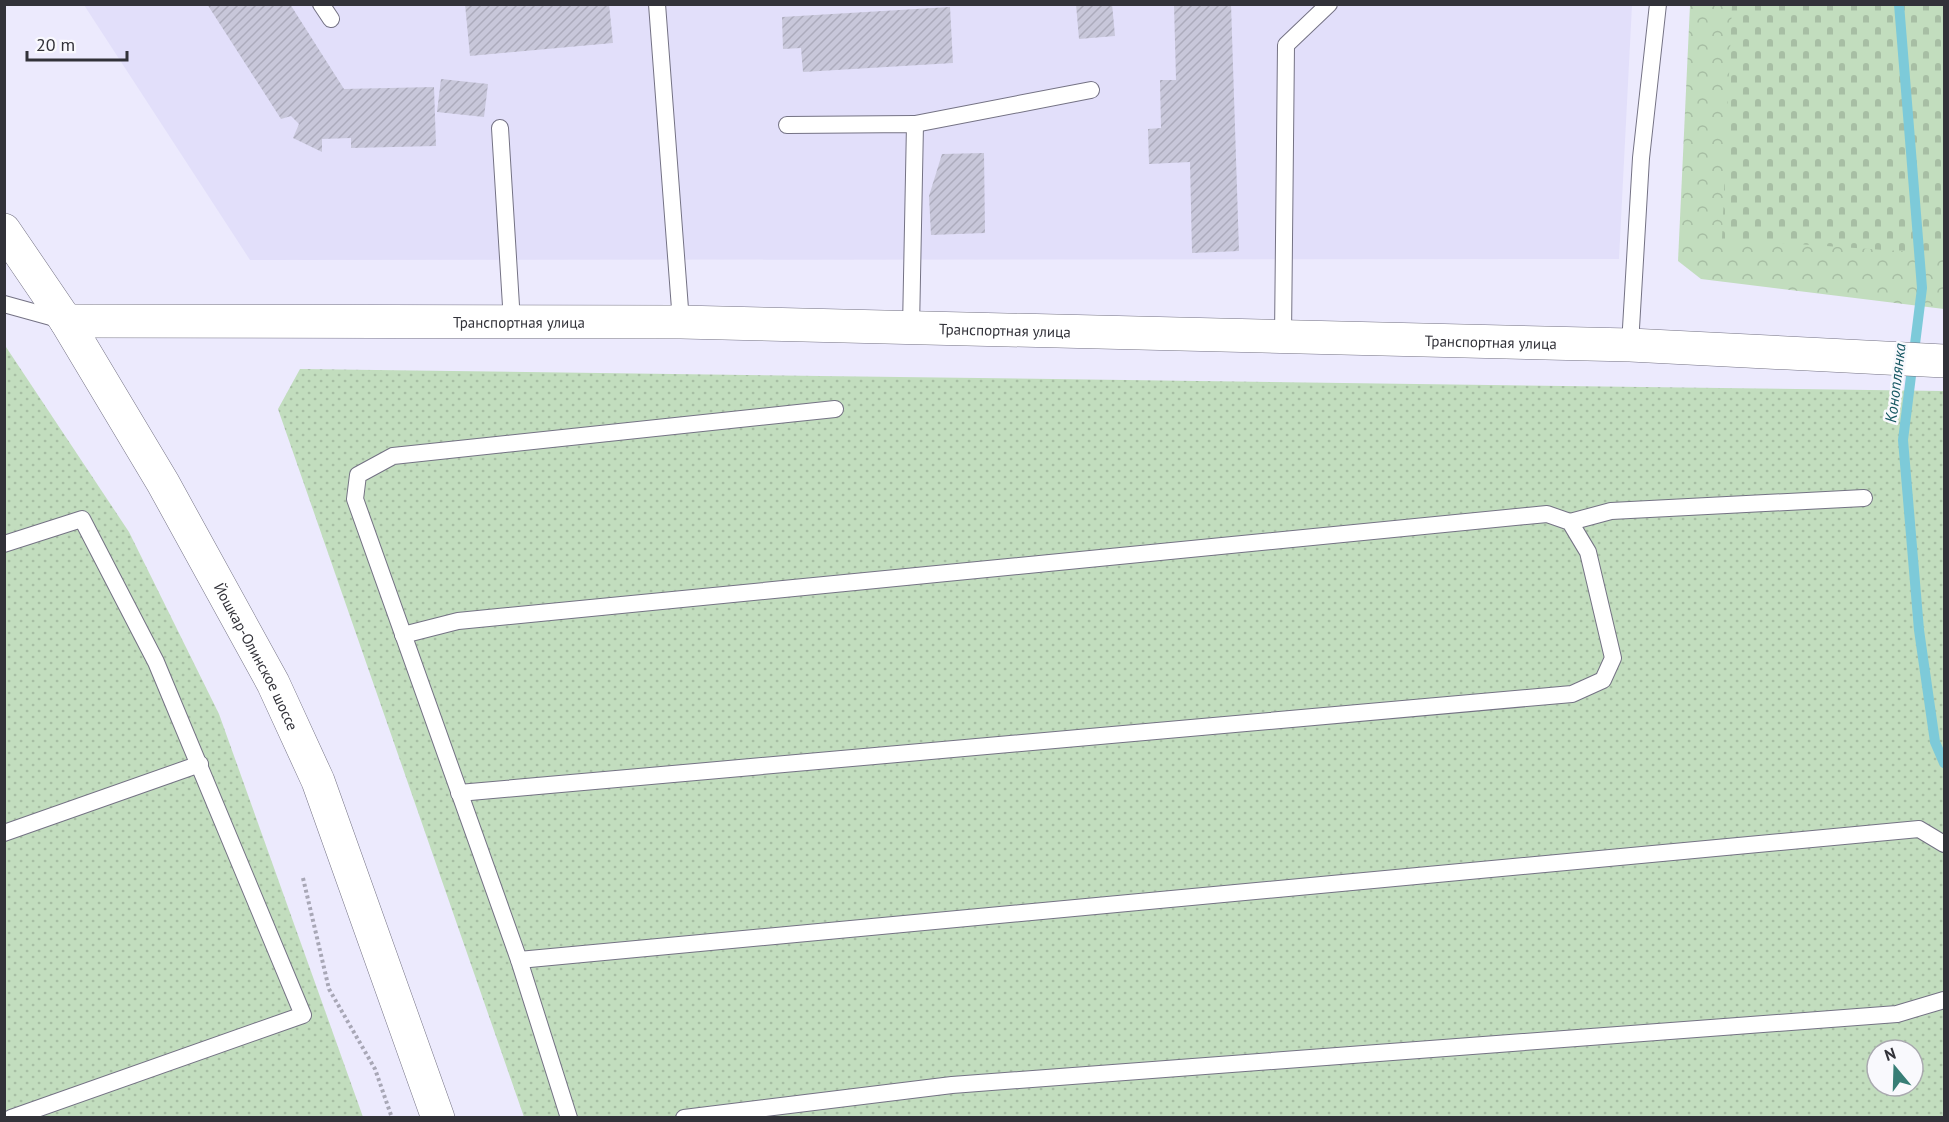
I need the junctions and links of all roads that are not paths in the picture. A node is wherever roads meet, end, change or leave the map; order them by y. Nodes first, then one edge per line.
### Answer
1 (321, 4) edge
2 (657, 4) edge
3 (1329, 4) edge
4 (1658, 4) edge
5 (331, 19) dead end
6 (1091, 90) dead end
7 (915, 124) junction
8 (787, 125) dead end
9 (500, 128) dead end
10 (4, 230) edge
11 (4, 304) edge
12 (66, 321) junction
13 (512, 322) junction
14 (681, 322) junction
15 (911, 328) junction
16 (1283, 337) junction
17 (1630, 345) junction
18 (1944, 361) edge
19 (835, 409) dead end
20 (1864, 498) dead end
21 (1570, 522) junction
22 (4, 544) edge
23 (403, 636) junction
24 (200, 764) junction
25 (459, 793) junction
26 (4, 833) edge
27 (1944, 844) edge
28 (519, 960) junction
29 (1944, 1000) edge
30 (11, 1118) edge
31 (438, 1118) edge
32 (569, 1118) edge
33 (684, 1118) edge

1 - 5 lane
2 - 14 lane
3 - 16 lane
4 - 17 lane
6 - 7 lane
7 - 8 lane
7 - 15 lane
9 - 13 lane
10 - 12 main road, Йошкар-Олинское шоссе
11 - 12 lane
12 - 13 main road, Транспортная улица
12 - 31 main road, Йошкар-Олинское шоссе
13 - 14 main road, Транспортная улица
14 - 15 main road, Транспортная улица
15 - 16 main road, Транспортная улица
16 - 17 main road, Транспортная улица
17 - 18 main road, Транспортная улица
19 - 23 lane
20 - 21 lane
21 - 23 lane
21 - 25 lane
22 - 24 lane
23 - 25 lane
24 - 26 lane
24 - 30 lane
25 - 28 lane
27 - 28 lane
28 - 32 lane
29 - 33 lane

